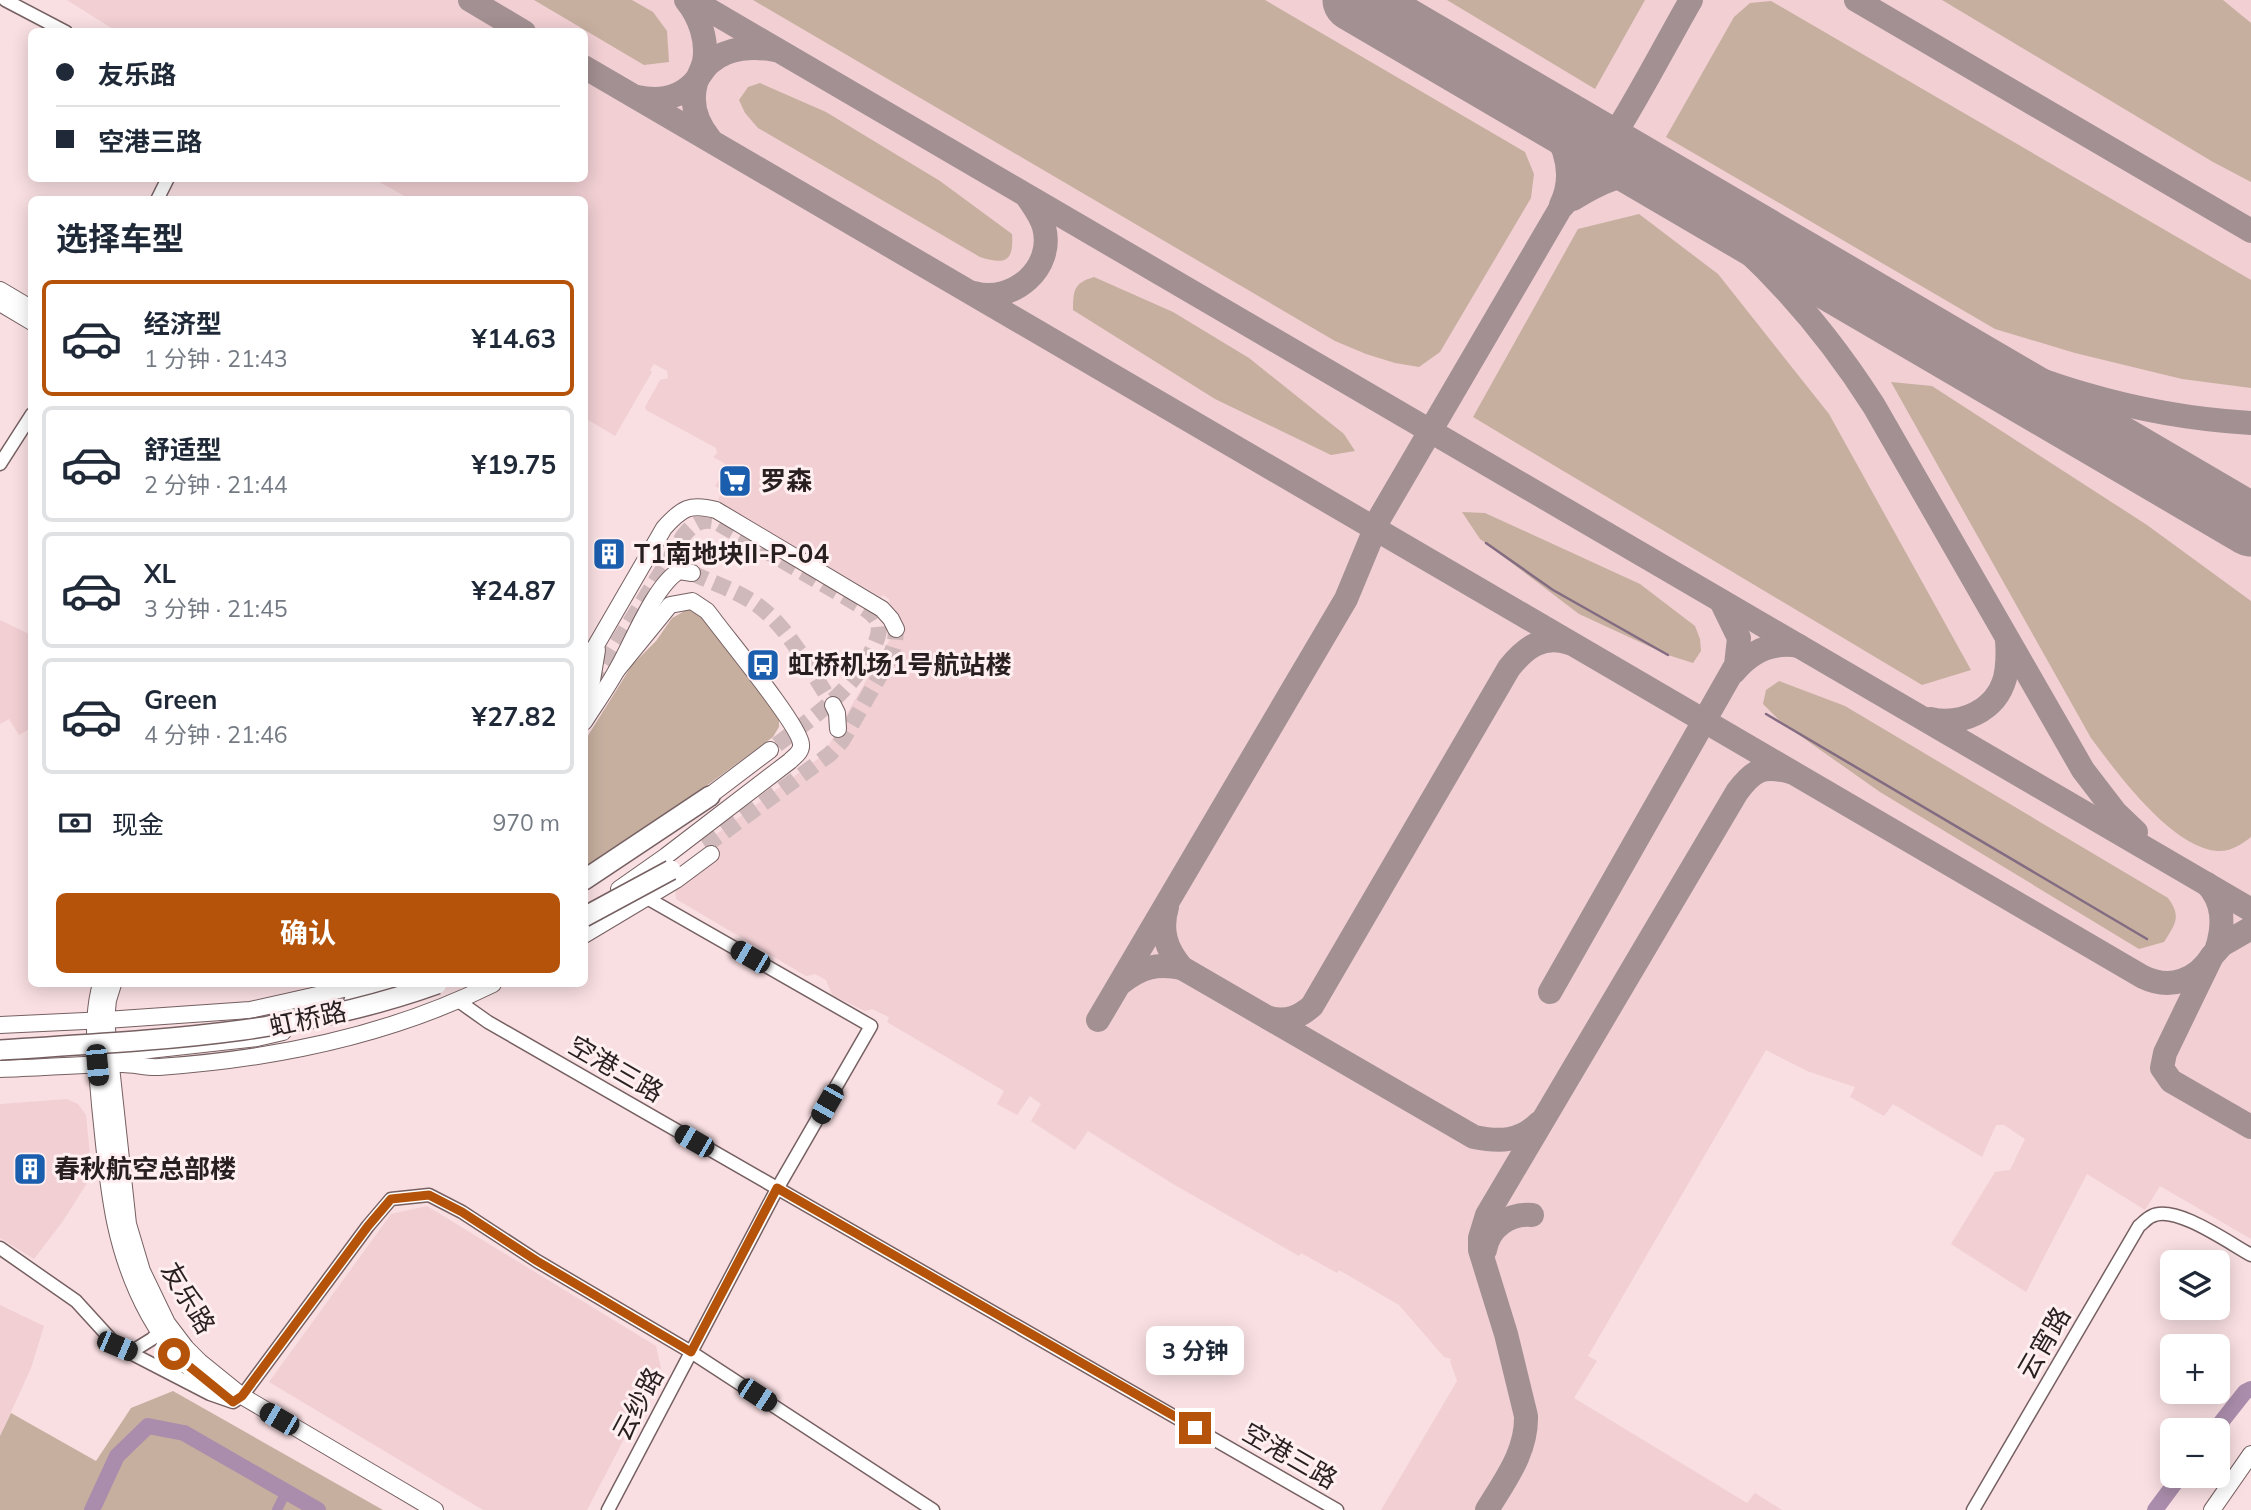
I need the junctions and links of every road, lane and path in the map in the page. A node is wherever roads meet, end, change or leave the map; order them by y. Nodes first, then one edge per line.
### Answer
1 (5, 0) edge
2 (58, 28) edge
3 (0, 290) edge
4 (0, 303) edge
5 (28, 307) edge
6 (28, 320) edge
7 (28, 420) edge
8 (0, 464) edge
9 (692, 573) dead end
10 (896, 629) dead end
11 (599, 641) junction
12 (588, 659) edge
13 (617, 670) junction
14 (588, 704) edge
15 (833, 705) tunnel mouth
16 (588, 716) edge
17 (838, 729) dead end
18 (770, 750) tunnel mouth
19 (710, 796) junction
20 (711, 821) junction
21 (671, 870) joint
22 (589, 876) edge
23 (588, 889) edge
24 (647, 898) junction
25 (588, 906) edge
26 (588, 915) edge
27 (588, 933) edge
28 (100, 987) edge
29 (112, 987) edge
30 (352, 987) edge
31 (375, 987) edge
32 (392, 987) edge
33 (415, 987) edge
34 (427, 987) edge
35 (440, 987) edge
36 (468, 987) edge
37 (486, 987) edge
38 (457, 1000) junction
39 (376, 1003) junction
40 (338, 1004) junction
41 (101, 1021) junction
42 (0, 1025) edge
43 (0, 1038) edge
44 (0, 1050) edge
45 (113, 1062) junction
46 (0, 1069) edge
47 (777, 1188) junction
48 (0, 1248) edge
49 (2251, 1255) edge
50 (163, 1328) junction
51 (131, 1352) junction
52 (691, 1352) junction
53 (237, 1399) junction
54 (2251, 1454) edge
55 (2251, 1470) edge
56 (416, 1510) edge
57 (435, 1510) edge
58 (608, 1510) edge
59 (933, 1510) edge
60 (1337, 1510) edge
61 (1973, 1510) edge
62 (2212, 1510) edge
63 (2223, 1510) edge

1 - 2 street
3 - 5 main road
4 - 6 main road
7 - 8 street
9 - 13 main road
10 - 11 main road
11 - 12 main road
11 - 14 main road
13 - 16 main road
13 - 20 main road
15 - 17 main road
18 - 19 main road
19 - 22 highway
19 - 23 main road
20 - 24 main road
20 - 25 main road
21 - 24 main road
21 - 26 highway, bridge
24 - 27 main road
24 - 47 street, 云纱路
28 - 41 main road
29 - 41 main road
30 - 41 main road, 虹桥路
31 - 40 highway
32 - 40 highway
33 - 39 highway, bridge
34 - 39 highway, bridge
35 - 45 main road
36 - 45 main road, 虹桥路
37 - 38 main road, 虹桥路
38 - 45 main road, 虹桥路
38 - 47 street, 空港三路
39 - 44 highway, bridge
40 - 43 highway
41 - 42 main road, 虹桥路
41 - 45 main road, 友乐路
45 - 46 main road, 虹桥路
45 - 50 main road, 友乐路
47 - 52 street, 云纱路
47 - 60 street, 空港三路
48 - 51 street
49 - 61 street, 云宵路
50 - 51 street
50 - 53 main road, 友乐路
51 - 53 street
52 - 53 street
52 - 58 street, 云纱路
52 - 59 street
53 - 56 main road, 友乐路
53 - 57 main road, 友乐路
54 - 62 main road
55 - 63 main road

